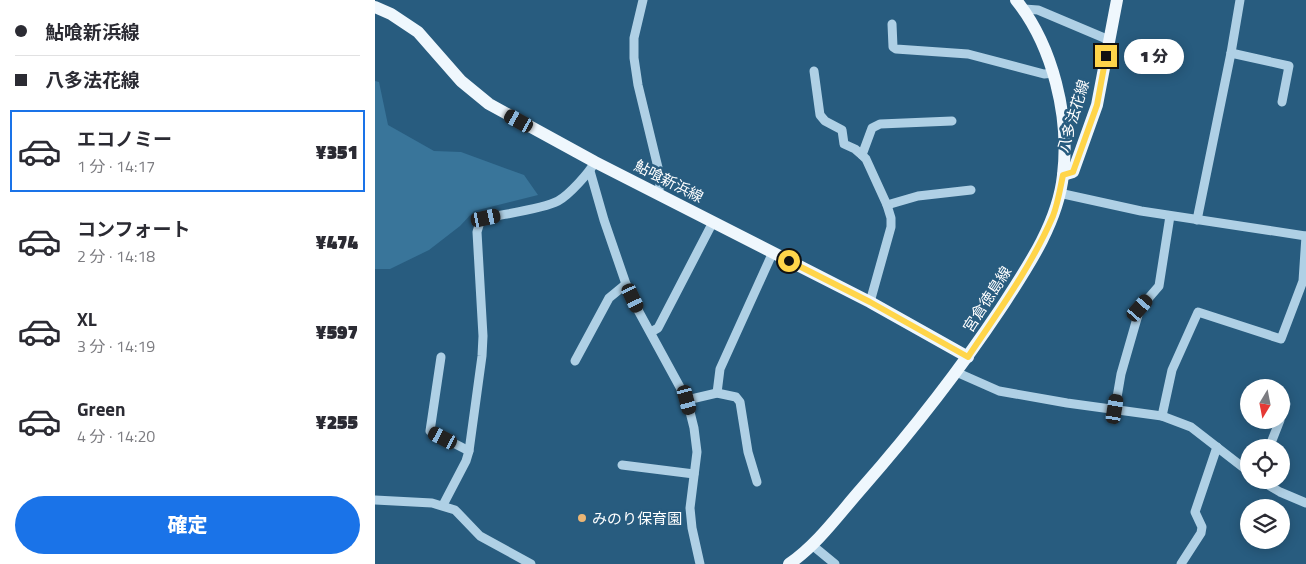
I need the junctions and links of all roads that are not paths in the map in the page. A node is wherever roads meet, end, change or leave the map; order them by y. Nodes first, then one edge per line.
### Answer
1 (643, 0) edge
2 (1117, 0) edge
3 (1240, 0) edge
4 (1020, 5) edge
5 (375, 7) edge
6 (892, 24) dead end
7 (1109, 40) junction
8 (1231, 53) junction
9 (815, 71) dead end
10 (1054, 73) junction
11 (1282, 102) dead end
12 (952, 121) dead end
13 (862, 155) junction
14 (593, 166) junction
15 (1063, 175) junction
16 (971, 190) dead end
17 (1059, 193) junction
18 (658, 194) junction
19 (887, 205) junction
20 (1170, 216) junction
21 (1197, 220) junction
22 (713, 222) junction
23 (1306, 236) edge
24 (773, 252) junction
25 (626, 284) junction
26 (870, 302) junction
27 (651, 332) junction
28 (968, 357) junction
29 (441, 358) dead end
30 (575, 361) dead end
31 (956, 372) junction
32 (717, 393) junction
33 (687, 400) junction
34 (1115, 409) junction
35 (1162, 416) junction
36 (1217, 447) junction
37 (469, 451) junction
38 (622, 465) dead end
39 (1240, 465) edge
40 (694, 474) junction
41 (757, 482) dead end
42 (1275, 489) edge
43 (375, 500) edge
44 (1306, 503) edge
45 (443, 505) junction
46 (812, 545) junction
47 (531, 564) edge
48 (699, 564) edge
49 (789, 564) edge
50 (835, 564) edge
51 (1181, 564) edge

1 - 18 street
2 - 7 main road, 八多法花線
3 - 8 street
4 - 7 street
4 - 10 main road, 宮倉徳島線
5 - 14 main road, 鮎喰新浜線
6 - 10 street
7 - 15 main road, 八多法花線
8 - 11 street
8 - 21 street
9 - 13 street
10 - 15 main road, 宮倉徳島線
12 - 13 street
13 - 19 street
14 - 18 main road, 鮎喰新浜線
14 - 25 street
14 - 37 street
15 - 17 main road, 宮倉徳島線
16 - 19 street
17 - 20 street
17 - 28 main road, 宮倉徳島線
18 - 22 main road, 鮎喰新浜線
19 - 26 street
20 - 21 street
20 - 34 street
21 - 23 street
22 - 24 main road, 鮎喰新浜線
22 - 27 street
23 - 35 street
24 - 26 main road, 鮎喰新浜線
24 - 32 street
25 - 27 street
25 - 30 street
26 - 28 main road, 鮎喰新浜線
27 - 33 street
28 - 31 main road, 宮倉徳島線
29 - 37 street
31 - 34 street
31 - 46 main road, 宮倉徳島線
32 - 33 street
32 - 41 street
33 - 40 street
34 - 35 street
35 - 36 street
36 - 39 street
36 - 51 street
37 - 45 street
38 - 40 street
40 - 48 street
42 - 44 street
43 - 45 street
45 - 47 street
46 - 49 main road, 宮倉徳島線
46 - 50 street

